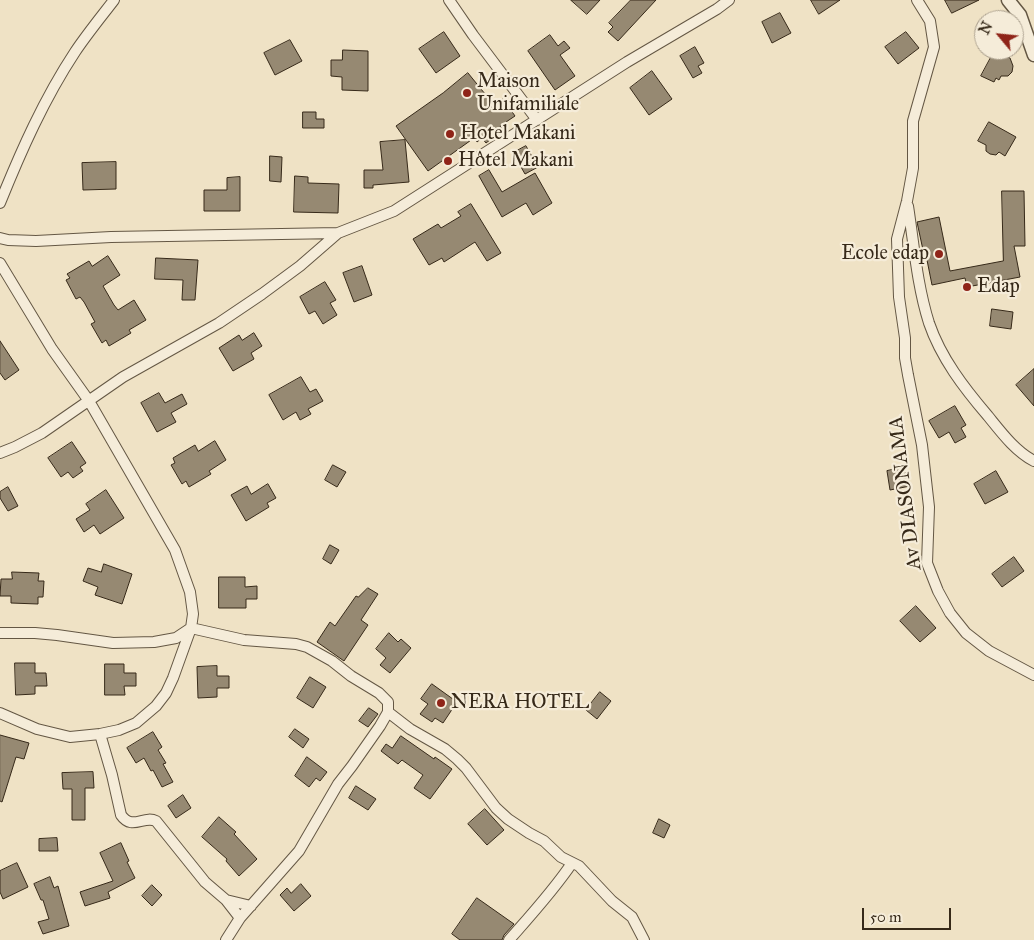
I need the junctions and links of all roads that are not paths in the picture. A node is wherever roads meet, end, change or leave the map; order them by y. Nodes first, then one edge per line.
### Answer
1 (114, 0) edge
2 (449, 0) edge
3 (729, 0) edge
4 (917, 0) edge
5 (1008, 0) edge
6 (1034, 55) edge
7 (537, 120) junction
8 (907, 201) junction
9 (0, 203) edge
10 (338, 233) junction
11 (0, 238) edge
12 (0, 263) edge
13 (89, 401) junction
14 (0, 453) edge
15 (1034, 461) edge
16 (191, 628) junction
17 (0, 633) edge
18 (1034, 675) edge
19 (388, 712) junction
20 (0, 713) edge
21 (100, 734) junction
22 (572, 863) junction
23 (226, 900) junction
24 (251, 906) junction
25 (240, 918) junction
26 (226, 940) edge
27 (509, 940) edge
28 (644, 940) edge

1 - 9 street
2 - 7 street
3 - 7 street
4 - 8 street
5 - 6 street
7 - 10 street
8 - 15 street
8 - 18 street, Av DIASONAMA
10 - 11 street
10 - 13 street
12 - 13 street
13 - 14 street
13 - 16 street
16 - 17 street
16 - 19 street
16 - 21 street
19 - 22 street
19 - 24 street
20 - 21 street
21 - 23 street
22 - 27 street
22 - 28 street
23 - 24 street
23 - 25 street
24 - 25 street
25 - 26 street

